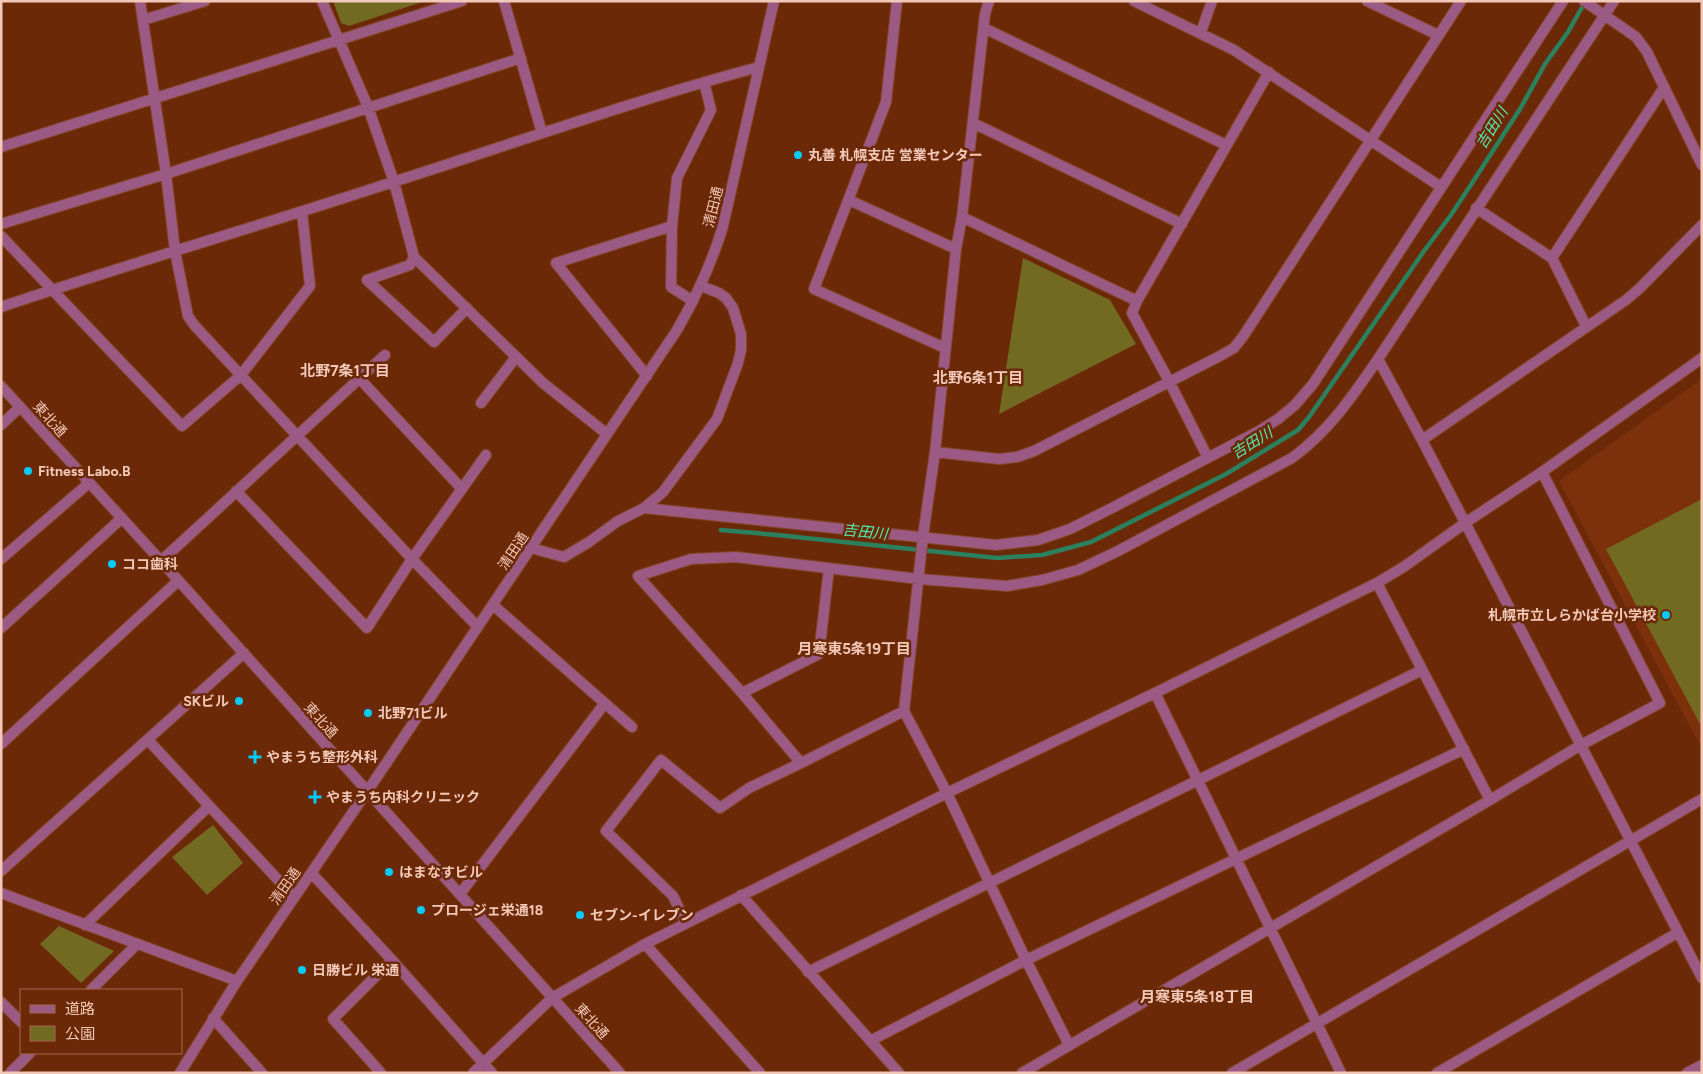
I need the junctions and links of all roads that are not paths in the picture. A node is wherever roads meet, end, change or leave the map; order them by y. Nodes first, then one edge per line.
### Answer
1 (140, 1) edge
2 (206, 1) edge
3 (322, 1) edge
4 (462, 1) edge
5 (504, 1) edge
6 (774, 1) edge
7 (896, 1) edge
8 (989, 1) edge
9 (1134, 1) edge
10 (1212, 1) edge
11 (1367, 1) edge
12 (1461, 1) edge
13 (1563, 1) edge
14 (1584, 1) edge
15 (1614, 1) edge
16 (1605, 15) junction
17 (143, 20) junction
18 (984, 28) junction
19 (1201, 32) junction
20 (1438, 35) junction
21 (338, 40) junction
22 (521, 58) junction
23 (759, 67) junction
24 (1269, 72) junction
25 (704, 82) junction
26 (1663, 89) junction
27 (153, 98) junction
28 (368, 108) junction
29 (973, 123) junction
30 (542, 133) junction
31 (1371, 140) junction
32 (1226, 145) junction
33 (1, 147) edge
34 (1702, 165) edge
35 (166, 174) junction
36 (394, 182) junction
37 (1441, 187) junction
38 (849, 200) junction
39 (1476, 208) junction
40 (302, 212) junction
41 (962, 217) junction
42 (1, 224) edge
43 (1182, 224) junction
44 (1702, 225) edge
45 (672, 226) junction
46 (1, 236) edge
47 (956, 249) junction
48 (175, 251) junction
49 (414, 257) junction
50 (1552, 258) junction
51 (701, 286) junction
52 (53, 290) junction
53 (693, 301) junction
54 (1137, 301) junction
55 (1, 308) edge
56 (467, 308) junction
57 (1586, 326) junction
58 (945, 348) junction
59 (385, 355) dead end
60 (516, 357) junction
61 (1702, 358) edge
62 (1378, 359) junction
63 (241, 375) junction
64 (646, 376) junction
65 (360, 379) junction
66 (1169, 381) junction
67 (1, 386) edge
68 (481, 403) dead end
69 (20, 407) junction
70 (1, 424) edge
71 (607, 434) junction
72 (297, 436) junction
73 (1422, 440) junction
74 (935, 452) junction
75 (486, 455) dead end
76 (1208, 458) junction
77 (1542, 472) junction
78 (89, 483) junction
79 (462, 489) junction
80 (236, 491) junction
81 (644, 508) junction
82 (122, 518) junction
83 (1465, 523) junction
84 (923, 542) junction
85 (531, 548) junction
86 (1, 559) edge
87 (412, 559) junction
88 (162, 561) junction
89 (829, 568) junction
90 (920, 575) junction
91 (178, 581) junction
92 (1377, 583) junction
93 (493, 605) junction
94 (478, 627) junction
95 (1, 628) edge
96 (244, 653) junction
97 (1422, 670) junction
98 (742, 693) junction
99 (1155, 693) junction
100 (605, 703) junction
101 (904, 711) junction
102 (632, 727) dead end
103 (148, 740) junction
104 (1, 744) edge
105 (1581, 745) junction
106 (1464, 749) junction
107 (801, 764) junction
108 (1197, 780) junction
109 (368, 791) junction
110 (947, 793) junction
111 (1702, 799) edge
112 (1490, 800) junction
113 (209, 806) junction
114 (1629, 841) junction
115 (1235, 858) junction
116 (1, 871) edge
117 (312, 872) junction
118 (990, 883) junction
119 (1, 893) edge
120 (460, 894) junction
121 (741, 895) junction
122 (294, 897) junction
123 (686, 923) junction
124 (85, 925) junction
125 (1271, 927) junction
126 (1677, 933) junction
127 (645, 944) junction
128 (136, 945) junction
129 (392, 960) junction
130 (1026, 960) junction
131 (808, 972) junction
132 (1702, 978) edge
133 (237, 981) junction
134 (93, 989) edge
135 (552, 998) junction
136 (1, 1002) edge
137 (213, 1018) junction
138 (20, 1021) edge
139 (1317, 1023) junction
140 (870, 1041) junction
141 (1069, 1046) junction
142 (29, 1054) edge
143 (484, 1063) junction
144 (1702, 1065) edge
145 (10, 1073) edge
146 (180, 1073) edge
147 (262, 1073) edge
148 (381, 1073) edge
149 (473, 1073) edge
150 (492, 1073) edge
151 (620, 1073) edge
152 (760, 1073) edge
153 (899, 1073) edge
154 (1022, 1073) edge
155 (1232, 1073) edge
156 (1341, 1073) edge
157 (1437, 1073) edge
158 (1688, 1073) edge

1 - 17 street
2 - 17 street
3 - 21 street
4 - 21 street
5 - 22 street
6 - 23 street, 清田通
7 - 38 street
8 - 18 street
9 - 19 street
10 - 19 street
11 - 20 street
12 - 20 street
13 - 37 street
14 - 16 street
15 - 16 street
16 - 26 street
16 - 39 street
17 - 27 street
18 - 29 street
18 - 32 street
19 - 24 street
20 - 31 street
21 - 27 street
21 - 28 street
22 - 28 street
22 - 30 street
23 - 25 street
23 - 51 street, 清田通
24 - 31 street
24 - 32 street
25 - 30 street
25 - 45 street
26 - 34 street
26 - 50 street
27 - 33 street
27 - 35 street
28 - 35 street
28 - 36 street
29 - 41 street
29 - 43 street
30 - 36 street
31 - 37 street
31 - 66 street
32 - 43 street
35 - 42 street
35 - 48 street
36 - 40 street
36 - 49 street
37 - 76 street
38 - 47 street
38 - 58 street
39 - 50 street
39 - 62 street
40 - 48 street
40 - 63 street
41 - 47 street
41 - 54 street
43 - 54 street
44 - 57 street
45 - 53 street
45 - 64 street
46 - 52 street
47 - 58 street
48 - 52 street
48 - 63 street
49 - 56 street
49 - 56 street
50 - 57 street
51 - 53 street, 清田通
51 - 81 street
52 - 55 street
52 - 63 street
53 - 64 street, 清田通
54 - 66 street
56 - 60 street
57 - 73 street
58 - 74 street
59 - 65 street
60 - 68 street
60 - 71 street
61 - 77 street
62 - 73 street
62 - 90 street
63 - 72 street
64 - 71 street, 清田通
65 - 72 street
65 - 79 street
66 - 74 street
66 - 76 street
67 - 69 street, 東北通
69 - 70 street
69 - 78 street, 東北通
71 - 85 street, 清田通
72 - 80 street
72 - 87 street
73 - 83 street
74 - 84 street
75 - 79 street
76 - 84 street
77 - 83 street
77 - 105 street
78 - 82 street, 東北通
78 - 86 street
79 - 87 street
80 - 87 street
80 - 88 street
81 - 84 street
81 - 85 street
82 - 88 street, 東北通
82 - 95 street
83 - 92 street
83 - 105 street
84 - 90 street
85 - 93 street, 清田通
87 - 94 street
88 - 91 street, 東北通
89 - 90 street
89 - 98 street
89 - 98 street
90 - 101 street
91 - 96 street, 東北通
91 - 104 street
92 - 97 street
92 - 99 street
93 - 94 street, 清田通
93 - 100 street
94 - 109 street, 清田通
96 - 103 street
96 - 109 street, 東北通
97 - 106 street
97 - 108 street
98 - 107 street
99 - 108 street
99 - 110 street
100 - 102 street
100 - 120 street
101 - 107 street
101 - 110 street
103 - 113 street
103 - 116 street
105 - 112 street
105 - 114 street
106 - 112 street
106 - 115 street
107 - 123 street
108 - 115 street
108 - 118 street
109 - 117 street, 清田通
109 - 120 street, 東北通
110 - 118 street
110 - 121 street
111 - 114 street
112 - 125 street
113 - 122 street
113 - 124 street
114 - 126 street
114 - 139 street
115 - 125 street
115 - 130 street
117 - 122 street, 清田通
117 - 129 street
118 - 130 street
118 - 131 street
119 - 124 street
120 - 135 street, 東北通
121 - 123 street
121 - 131 street
122 - 133 street, 清田通
123 - 127 street
124 - 128 street
125 - 139 street
125 - 141 street
126 - 132 street
126 - 157 street
127 - 135 street
127 - 152 street
128 - 133 street
128 - 134 street
129 - 143 street
129 - 148 street
130 - 140 street
130 - 141 street
131 - 140 street
133 - 137 street, 清田通
135 - 143 street
135 - 151 street, 東北通
136 - 138 street
137 - 146 street, 清田通
137 - 147 street
139 - 155 street
139 - 156 street
140 - 153 street
141 - 154 street
142 - 145 street
143 - 149 street
143 - 150 street
144 - 158 street

